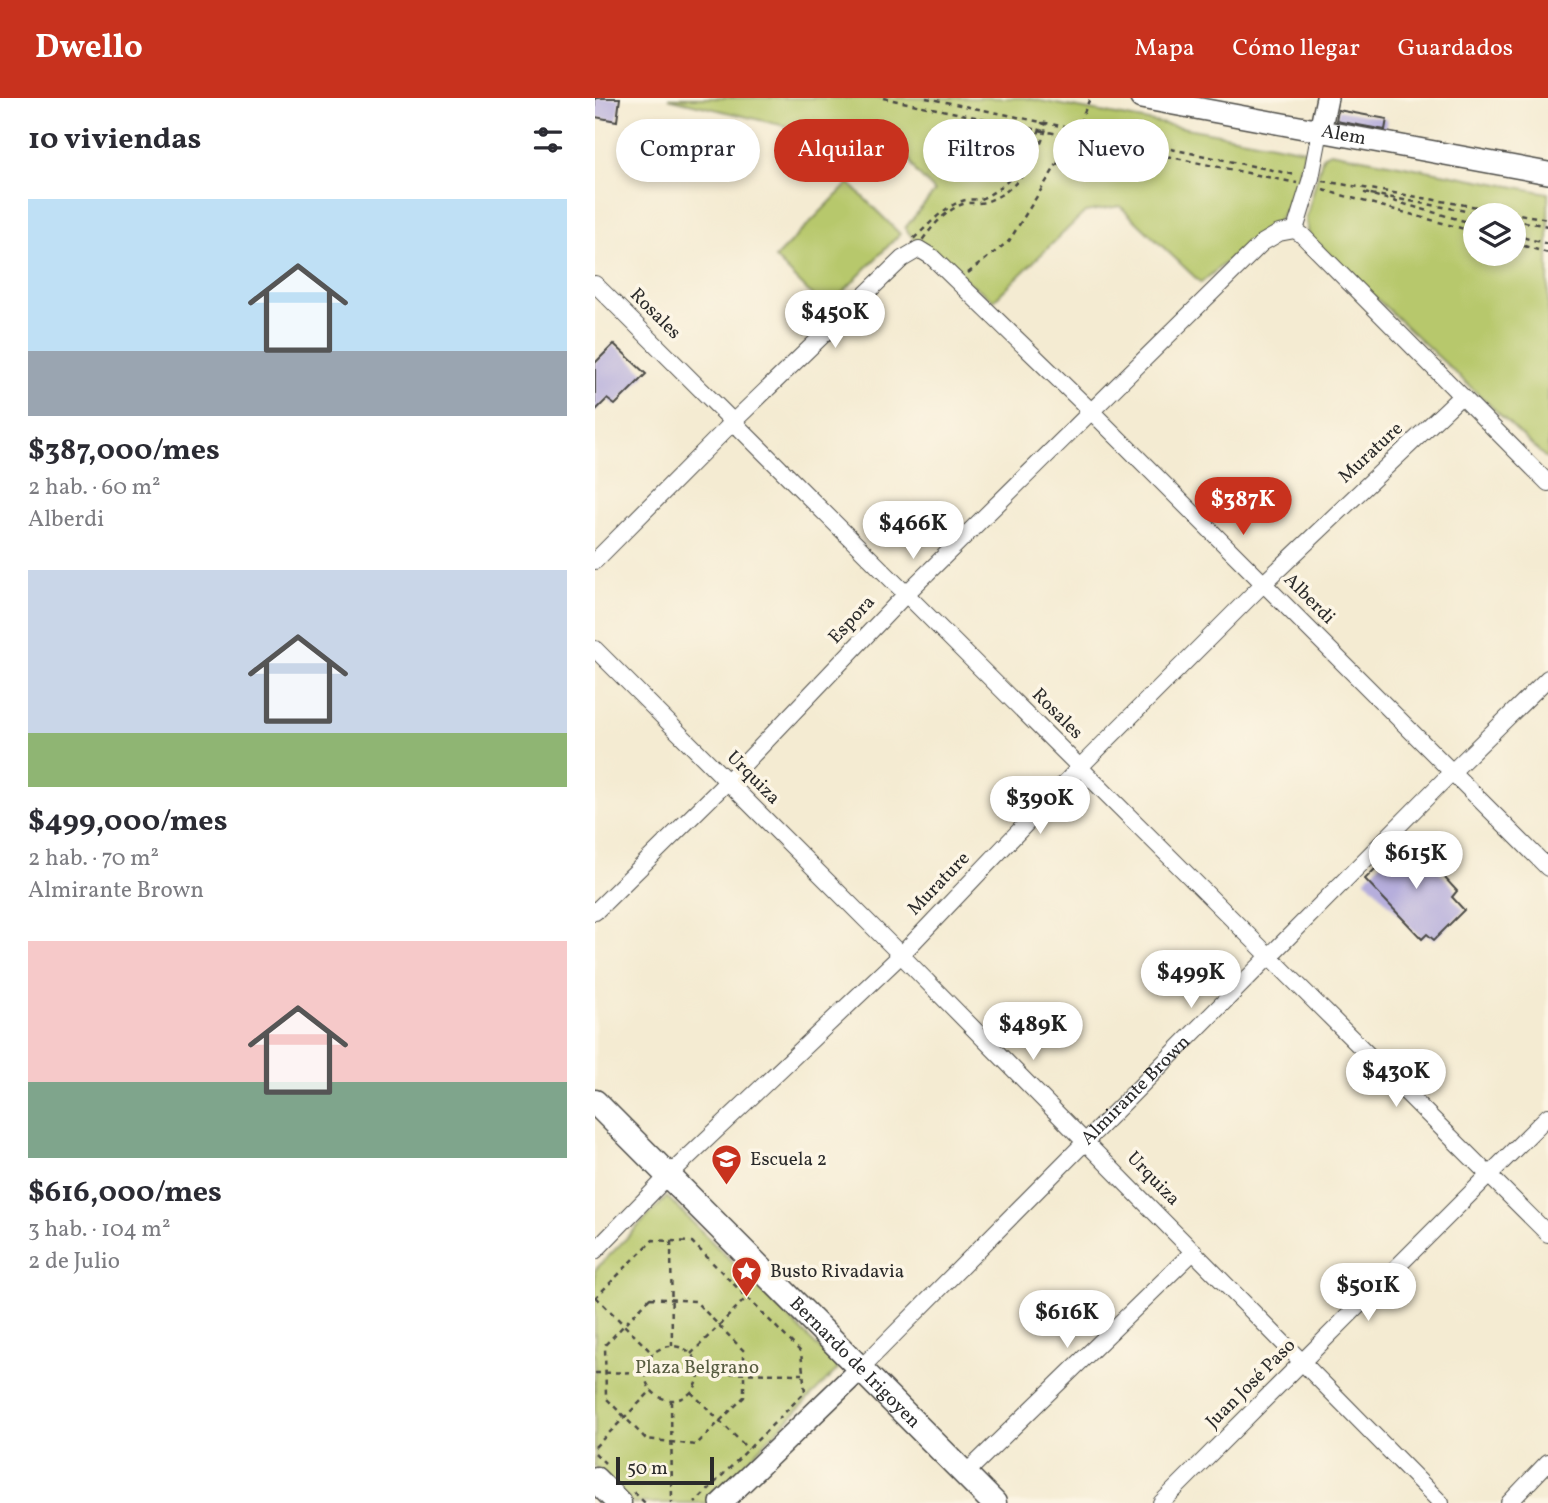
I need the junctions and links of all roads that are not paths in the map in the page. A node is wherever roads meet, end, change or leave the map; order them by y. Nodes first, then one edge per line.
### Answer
1 (1141, 98) edge
2 (1327, 98) edge
3 (1320, 131) junction
4 (1548, 173) edge
5 (1295, 230) junction
6 (595, 284) edge
7 (1461, 396) junction
8 (1092, 412) junction
9 (733, 422) junction
10 (1548, 483) edge
11 (595, 561) edge
12 (1263, 584) junction
13 (906, 594) junction
14 (595, 649) edge
15 (1548, 678) edge
16 (1080, 768) junction
17 (1452, 772) junction
18 (727, 782) junction
19 (1548, 868) edge
20 (595, 912) edge
21 (901, 955) junction
22 (1270, 957) junction
23 (595, 1102) edge
24 (1548, 1116) edge
25 (1086, 1142) junction
26 (1489, 1175) junction
27 (668, 1176) junction
28 (1548, 1234) edge
29 (595, 1251) edge
30 (1194, 1251) junction
31 (1302, 1364) junction
32 (860, 1368) junction
33 (1548, 1462) edge
34 (965, 1474) junction
35 (595, 1479) edge
36 (619, 1503) edge
37 (721, 1503) edge
38 (994, 1503) edge
39 (1161, 1503) edge
40 (1441, 1503) edge
41 (1509, 1503) edge

1 - 3 main road, Alem
2 - 3 main road
3 - 4 main road, Alem
3 - 5 street
5 - 7 street
5 - 8 street, Espora
6 - 9 street, Rosales
7 - 10 street
7 - 12 street, Murature
8 - 9 street, Alberdi
8 - 12 street, Alberdi
8 - 13 street, Espora
9 - 11 street
9 - 13 street, Rosales
12 - 16 street, Murature
12 - 17 street, Alberdi
13 - 16 street, Rosales
13 - 18 street, Espora
14 - 18 street, Urquiza
15 - 17 street, Almirante Brown
16 - 21 street, Murature
16 - 22 street, Rosales
17 - 19 street, Alberdi
17 - 22 street, Almirante Brown
18 - 20 street, Espora
18 - 21 street, Urquiza
21 - 25 street, Urquiza
21 - 27 street, Murature
22 - 25 street, Almirante Brown
22 - 26 street, Rosales
23 - 27 main road, Bernardo de Irigoyen
24 - 26 street, Juan José Paso
25 - 30 street, Urquiza
25 - 32 street, Almirante Brown
26 - 28 street, Rosales
26 - 31 street, Juan José Paso
27 - 29 street, Murature
27 - 32 main road, Bernardo de Irigoyen
30 - 31 street, Urquiza
30 - 34 street
31 - 39 street, Juan José Paso
31 - 40 street, Urquiza
32 - 34 main road, Bernardo de Irigoyen
32 - 37 main road, Almirante Brown
33 - 41 street
34 - 38 main road, Bernardo de Irigoyen
35 - 36 main road

